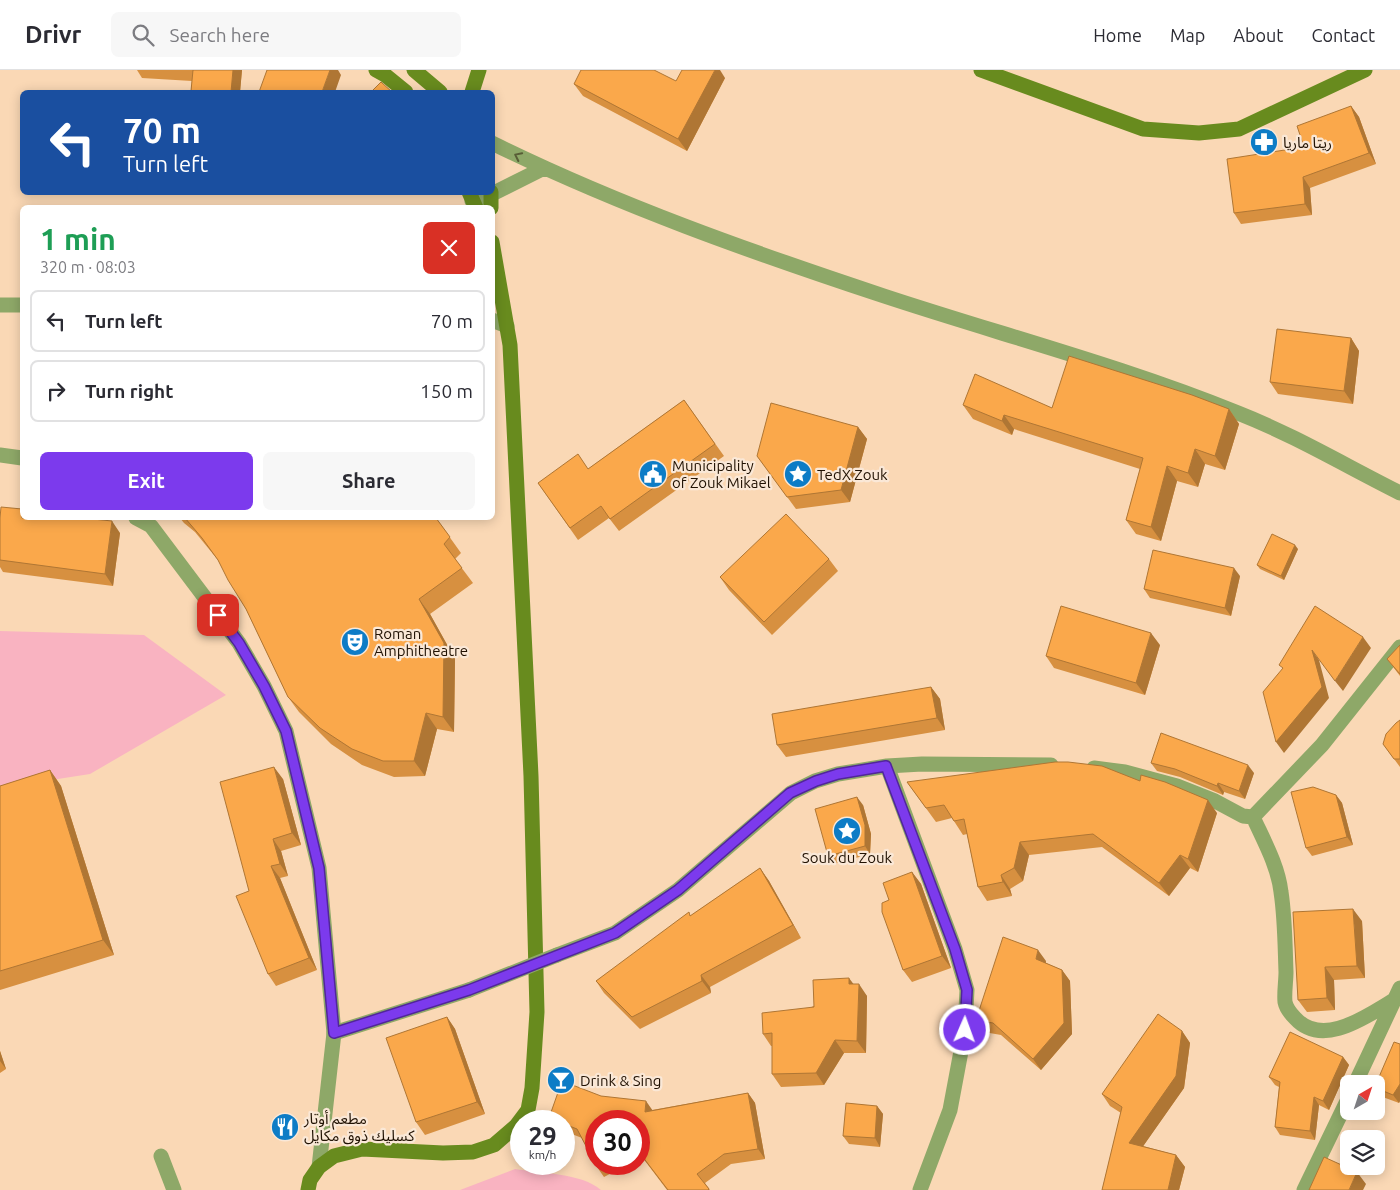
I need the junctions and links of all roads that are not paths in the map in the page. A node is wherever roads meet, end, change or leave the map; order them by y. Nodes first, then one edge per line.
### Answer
1 (376, 70) edge
2 (414, 70) edge
3 (479, 70) edge
4 (981, 70) edge
5 (1365, 70) edge
6 (404, 90) edge
7 (438, 90) edge
8 (473, 90) edge
9 (495, 144) edge
10 (544, 168) junction
11 (491, 198) edge
12 (472, 200) edge
13 (495, 259) edge
14 (0, 305) edge
15 (20, 305) edge
16 (495, 321) edge
17 (507, 326) junction
18 (0, 455) edge
19 (20, 458) edge
20 (1400, 493) edge
21 (140, 520) edge
22 (1400, 647) edge
23 (886, 766) junction
24 (1253, 817) junction
25 (1397, 994) edge
26 (334, 1033) junction
27 (1359, 1075) edge
28 (1340, 1116) edge
29 (161, 1156) dead end
30 (320, 1166) junction
31 (174, 1190) edge
32 (308, 1190) edge
33 (920, 1190) edge
34 (1304, 1190) edge

1 - 6 main road
2 - 7 main road
3 - 8 main road
4 - 5 main road
10 -> 9 street
10 - 11 street
10 - 20 street
11 - 12 street
13 - 17 main road
14 - 15 street
16 - 17 street
17 - 30 main road
18 - 19 street
21 - 26 street
22 - 24 street
23 - 24 street
23 - 26 street, bridge
23 - 33 street
24 - 25 street
25 - 27 street
26 - 30 street
28 - 34 street
29 - 31 street
30 - 32 main road

